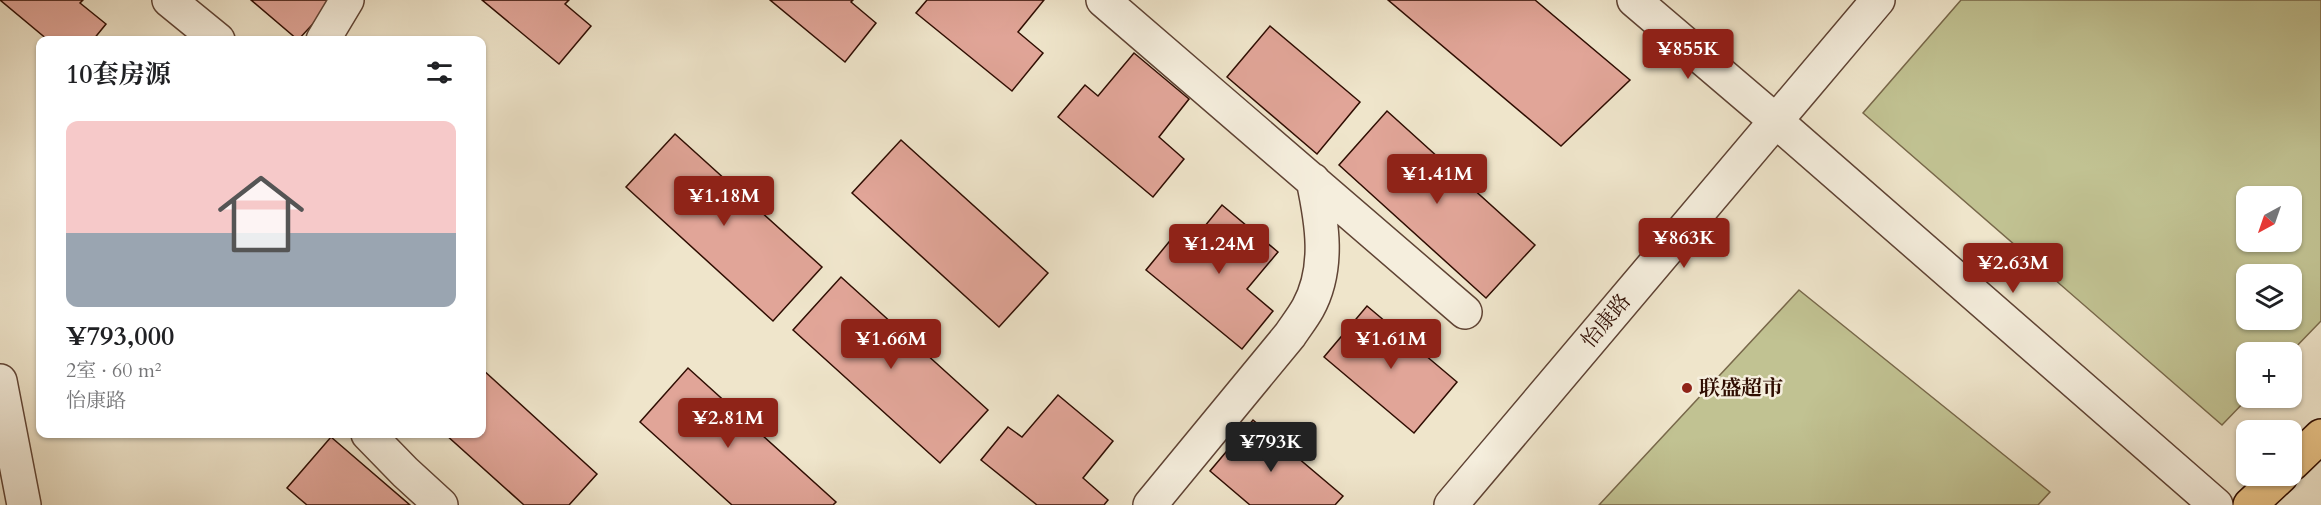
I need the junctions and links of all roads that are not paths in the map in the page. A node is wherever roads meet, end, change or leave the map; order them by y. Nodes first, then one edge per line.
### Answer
1 (169, 0) edge
2 (347, 0) edge
3 (1103, 0) edge
4 (1634, 0) edge
5 (1878, 0) edge
6 (213, 36) edge
7 (325, 36) edge
8 (1776, 121) junction
9 (1312, 180) junction
10 (1465, 312) dead end
11 (0, 381) edge
12 (2321, 436) edge
13 (372, 438) edge
14 (2302, 455) edge
15 (2270, 486) edge
16 (24, 505) edge
17 (441, 505) edge
18 (1150, 505) edge
19 (1451, 505) edge
20 (2216, 505) edge
21 (2250, 505) edge

1 - 6 street
2 - 7 street
3 - 9 street
4 - 8 street
5 - 8 street, 怡康路
8 - 19 street, 怡康路
8 - 20 street
9 - 10 street
9 - 18 street
11 - 16 street
12 - 14 highway
13 - 17 street
15 - 21 highway

